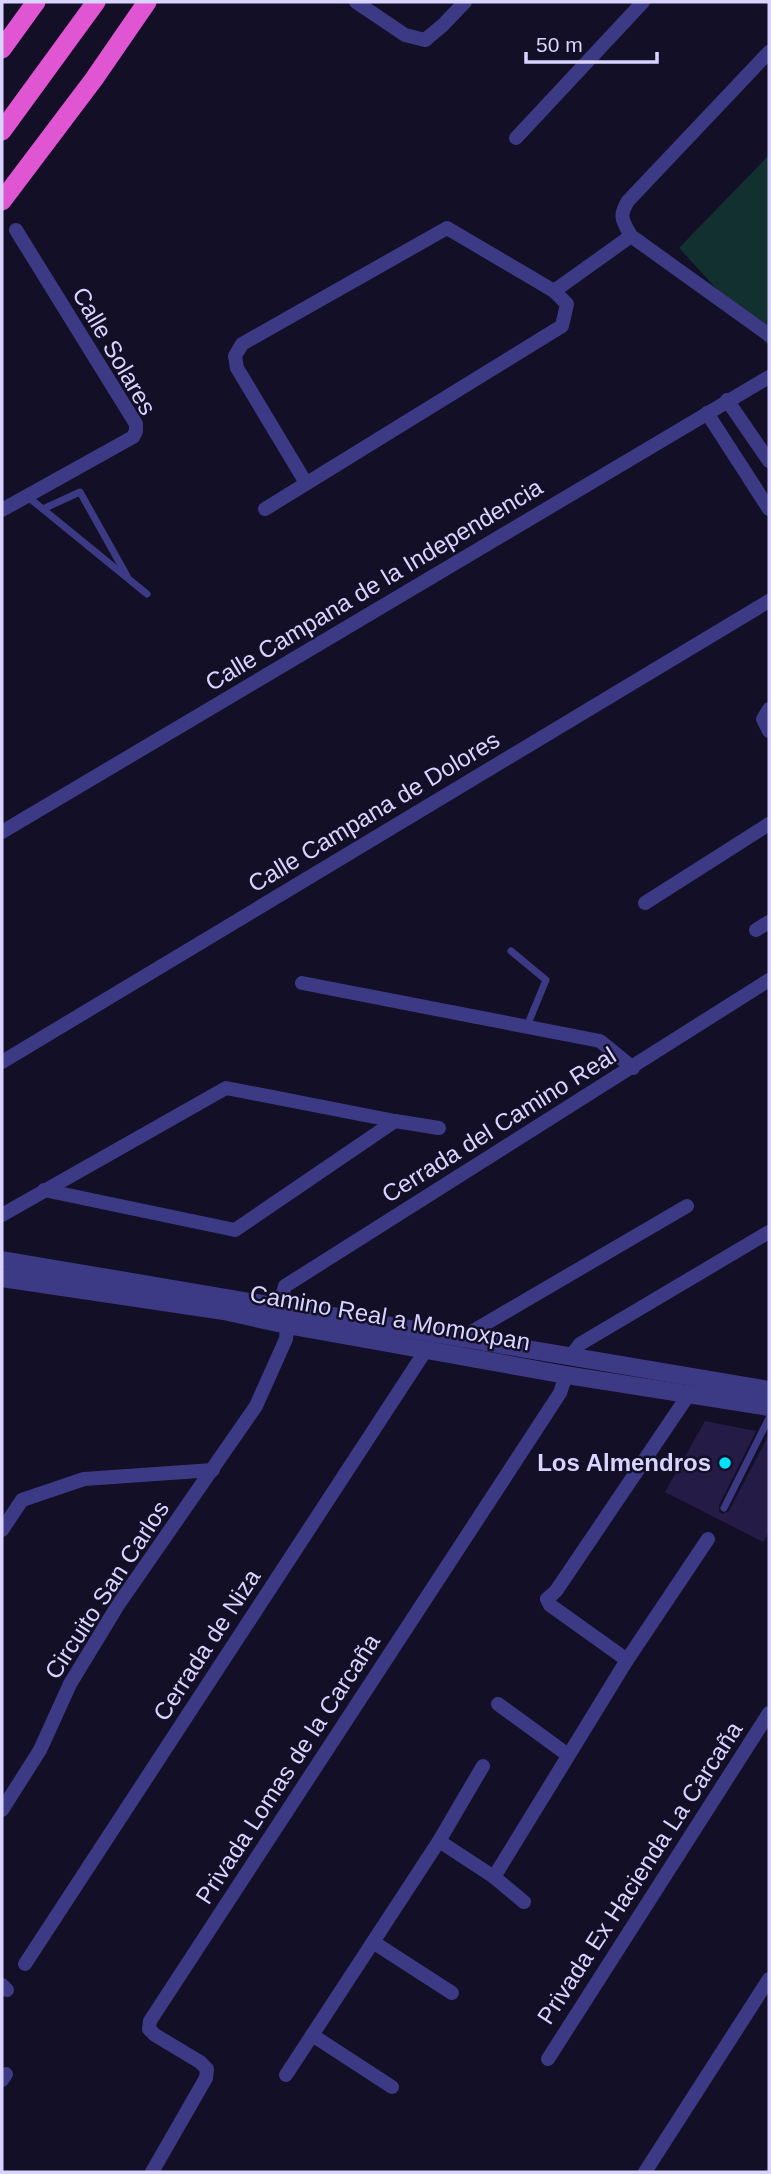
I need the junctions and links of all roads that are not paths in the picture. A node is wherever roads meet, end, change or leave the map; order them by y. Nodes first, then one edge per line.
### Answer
1 (36, 2) edge
2 (96, 2) edge
3 (146, 2) edge
4 (356, 2) edge
5 (465, 2) edge
6 (643, 2) edge
7 (2, 49) edge
8 (769, 52) edge
9 (2, 131) edge
10 (516, 138) dead end
11 (2, 201) edge
12 (16, 230) dead end
13 (631, 236) junction
14 (554, 291) junction
15 (769, 335) edge
16 (769, 377) edge
17 (727, 400) junction
18 (707, 413) junction
19 (769, 461) edge
20 (306, 483) junction
21 (26, 496) junction
22 (4, 505) edge
23 (43, 509) junction
24 (265, 509) dead end
25 (769, 509) edge
26 (129, 579) junction
27 (146, 594) dead end
28 (769, 601) edge
29 (769, 824) edge
30 (2, 832) edge
31 (645, 904) dead end
32 (769, 922) edge
33 (756, 930) dead end
34 (511, 951) dead end
35 (769, 980) edge
36 (302, 984) dead end
37 (526, 1027) junction
38 (2, 1062) edge
39 (633, 1068) junction
40 (395, 1121) junction
41 (439, 1128) dead end
42 (44, 1190) junction
43 (687, 1206) dead end
44 (2, 1215) edge
45 (769, 1232) edge
46 (2, 1260) edge
47 (2, 1278) edge
48 (282, 1316) junction
49 (469, 1339) junction
50 (426, 1350) junction
51 (571, 1356) junction
52 (566, 1375) junction
53 (769, 1390) edge
54 (689, 1394) junction
55 (769, 1408) edge
56 (769, 1418) edge
57 (214, 1470) junction
58 (724, 1508) dead end
59 (2, 1530) edge
60 (708, 1539) dead end
61 (627, 1660) junction
62 (498, 1704) dead end
63 (769, 1713) edge
64 (568, 1755) junction
65 (483, 1766) dead end
66 (2, 1810) edge
67 (439, 1841) junction
68 (494, 1877) junction
69 (524, 1902) dead end
70 (373, 1942) junction
71 (25, 1964) dead end
72 (769, 1979) edge
73 (452, 1993) dead end
74 (312, 2035) junction
75 (548, 2059) dead end
76 (286, 2075) dead end
77 (392, 2087) dead end
78 (152, 2172) edge
79 (645, 2172) edge

1 - 7 highway
2 - 9 highway
3 - 11 highway
4 - 5 street
6 - 10 street
8 - 13 street
12 - 21 street, Calle Solares
13 - 14 street
13 - 15 street
14 - 20 street
14 - 20 street
16 - 17 street, Calle Campana de la Independencia
17 - 18 street, Calle Campana de la Independencia
17 - 19 street
18 - 25 street
18 - 30 street, Calle Campana de la Independencia
20 - 24 street
21 - 22 street, Calle Solares
21 - 23 lane
23 - 26 lane
23 - 26 lane
26 - 27 lane
28 - 38 street, Calle Campana de Dolores
29 - 31 street
32 - 33 street
34 - 37 lane
35 - 39 street, Cerrada del Camino Real
36 - 37 street
37 - 39 street
39 - 48 street, Cerrada del Camino Real
40 - 41 street
40 - 42 street
40 - 42 street
42 - 44 street
43 - 49 street
45 - 51 street
46 - 48 street, Camino Real a Momoxpan
47 - 48 street, Camino Real a Momoxpan
48 - 49 street, Camino Real a Momoxpan
48 - 50 street, Camino Real a Momoxpan
48 - 57 street, Circuito San Carlos
49 - 51 street, Camino Real a Momoxpan
50 - 52 street, Camino Real a Momoxpan
50 - 71 street, Cerrada de Niza
51 - 53 street, Camino Real a Momoxpan
52 - 54 street, Camino Real a Momoxpan
52 - 78 street, Privada Lomas de la Carcaña
54 - 55 street, Camino Real a Momoxpan
54 - 61 street
56 - 58 lane
57 - 59 street, Circuito San Carlos
57 - 66 street, Circuito San Carlos
60 - 61 street
61 - 64 street
62 - 64 street
63 - 75 street, Privada Ex Hacienda La Carcaña
64 - 68 street
65 - 67 street
67 - 68 street
67 - 70 street
68 - 69 street
70 - 73 street
70 - 74 street
72 - 79 street
74 - 76 street
74 - 77 street

